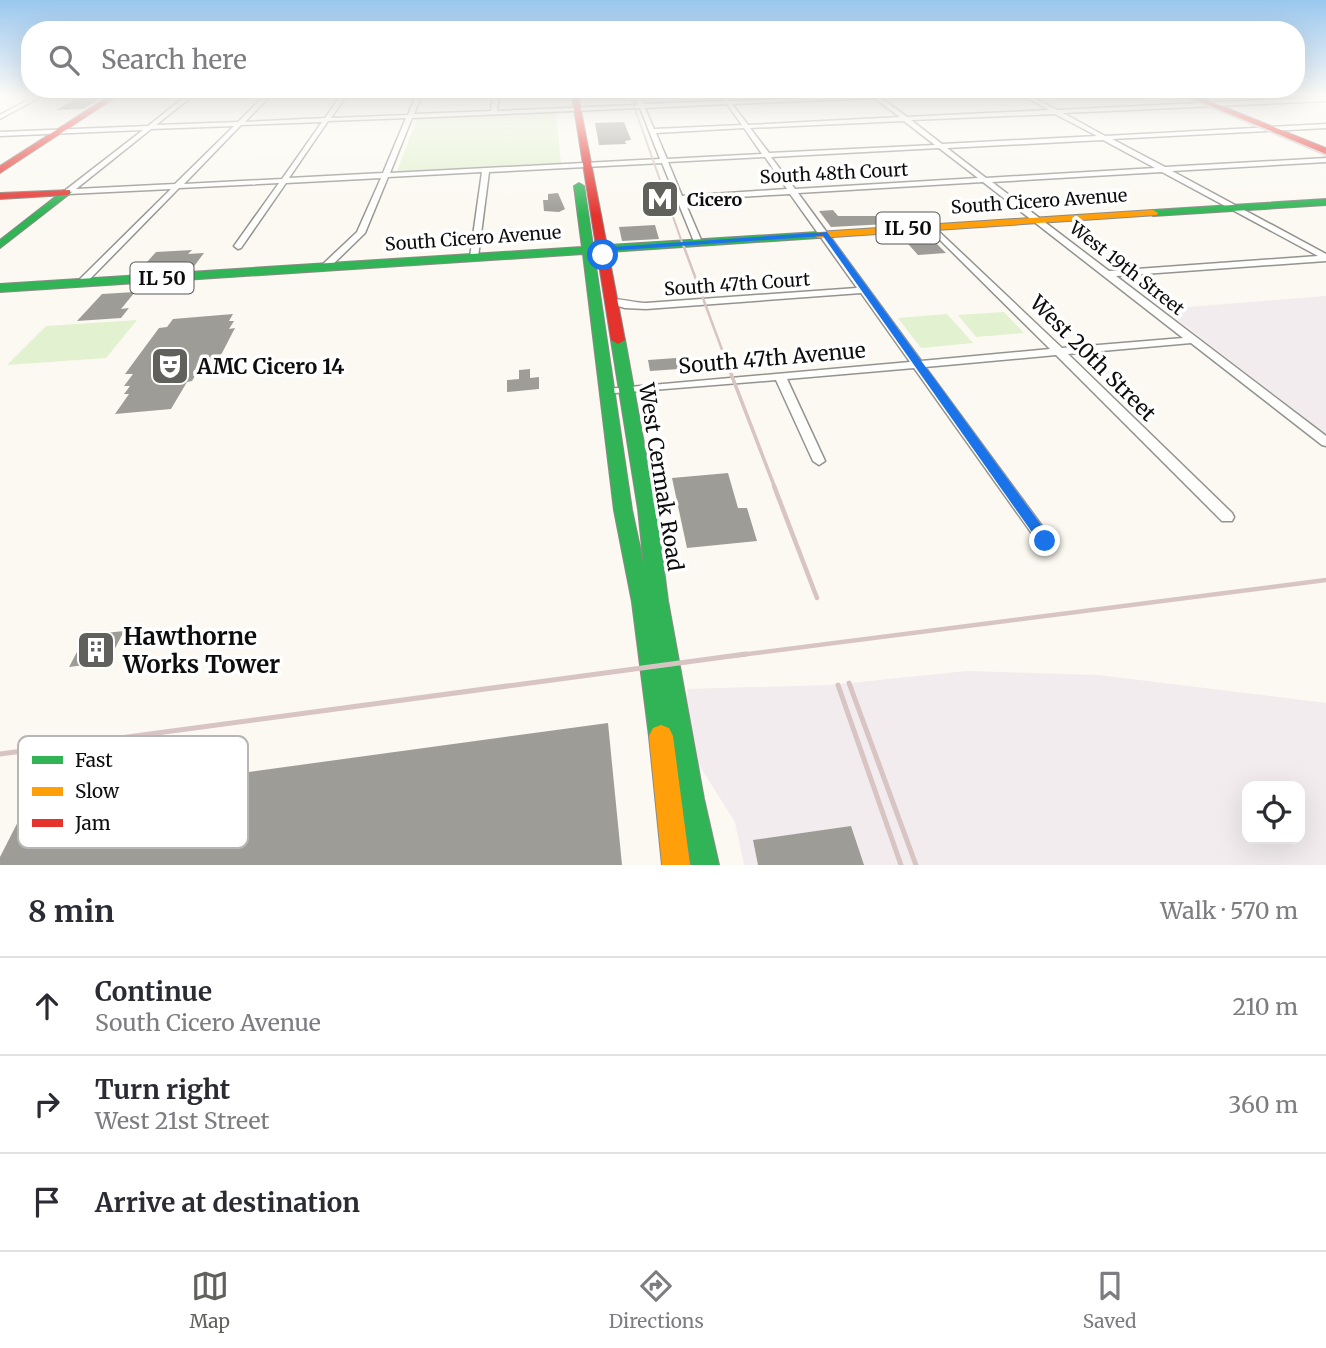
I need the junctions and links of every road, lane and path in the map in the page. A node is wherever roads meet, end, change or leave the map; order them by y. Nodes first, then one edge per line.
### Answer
1 (53, 135) edge
2 (139, 135) edge
3 (228, 135) edge
4 (315, 135) edge
5 (402, 135) edge
6 (577, 135) edge
7 (654, 135) edge
8 (752, 135) edge
9 (926, 135) edge
10 (1100, 135) edge
11 (1154, 135) edge
12 (1287, 135) edge
13 (1105, 138) junction
14 (941, 147) junction
15 (1326, 151) edge
16 (768, 156) junction
17 (1326, 160) edge
18 (664, 161) junction
19 (582, 166) junction
20 (1163, 169) junction
21 (0, 170) edge
22 (486, 170) junction
23 (386, 175) junction
24 (984, 180) junction
25 (284, 181) junction
26 (177, 186) junction
27 (793, 191) junction
28 (67, 192) junction
29 (0, 196) edge
30 (679, 198) junction
31 (1326, 202) edge
32 (1235, 208) junction
33 (1037, 220) junction
34 (932, 227) junction
35 (825, 234) junction
36 (355, 239) joint
37 (698, 242) junction
38 (0, 245) edge
39 (237, 246) dead end
40 (595, 249) junction
41 (474, 257) junction
42 (1326, 257) edge
43 (325, 267) junction
44 (1107, 274) junction
45 (81, 283) junction
46 (0, 288) edge
47 (865, 290) junction
48 (611, 301) junction
49 (1193, 340) junction
50 (1059, 352) junction
51 (919, 364) junction
52 (780, 376) junction
53 (626, 390) junction
54 (607, 392) junction
55 (1322, 436) edge
56 (819, 461) dead end
57 (1227, 517) dead end
58 (1045, 541) dead end
59 (676, 865) edge
60 (705, 865) edge

1 - 21 main road
2 - 28 street
3 - 26 street
4 - 25 street
5 - 23 street
6 - 19 main road, West Cermak Road
7 - 18 street
8 - 16 street
9 - 14 street, West 19th Street
10 - 13 street
11 - 13 street
12 - 15 main road
13 - 14 street
13 - 20 street
14 - 16 street
14 - 24 street, West 19th Street
16 - 18 street
16 - 27 street
17 - 20 street, South 48th Court
18 - 19 street
18 - 30 street
19 - 22 street
19 - 40 main road, West Cermak Road
20 - 24 street, South 48th Court
20 - 32 street
22 - 23 street
22 - 41 street
23 - 25 street
23 - 36 street
24 - 27 street, South 48th Court
24 - 33 street, West 19th Street
25 - 26 street
25 - 39 street
26 - 28 street
26 - 45 street
27 - 30 street, South 48th Court
27 - 35 street
28 - 29 main road
28 - 38 main road
30 - 37 street
31 - 32 main road, South Cicero Avenue / IL 50
32 - 33 main road, South Cicero Avenue / IL 50
32 - 42 street
33 - 34 main road, South Cicero Avenue / IL 50
33 - 44 street, West 19th Street
34 - 35 main road, South Cicero Avenue / IL 50
34 - 50 street, West 20th Street
35 - 37 main road, South Cicero Avenue / IL 50
35 - 47 street
36 - 43 street
37 - 40 main road, South Cicero Avenue / IL 50
40 - 41 main road, South Cicero Avenue / IL 50
40 - 48 main road, West Cermak Road
40 - 54 main road, West Cermak Road
41 - 43 main road, South Cicero Avenue / IL 50
42 - 44 street
43 - 45 main road, South Cicero Avenue / IL 50
44 - 49 street, West 19th Street
45 - 46 main road, South Cicero Avenue / IL 50
47 - 48 street, South 47th Court
47 - 51 street
48 - 53 main road, West Cermak Road
49 - 50 street, South 47th Avenue
49 - 55 street, West 19th Street
50 - 51 street, South 47th Avenue
50 - 57 street, West 20th Street
51 - 52 street, South 47th Avenue
51 - 58 street
52 - 53 street, South 47th Avenue
52 - 56 street
53 - 54 street, South 47th Avenue
53 - 60 main road, West Cermak Road
54 - 59 main road, West Cermak Road

